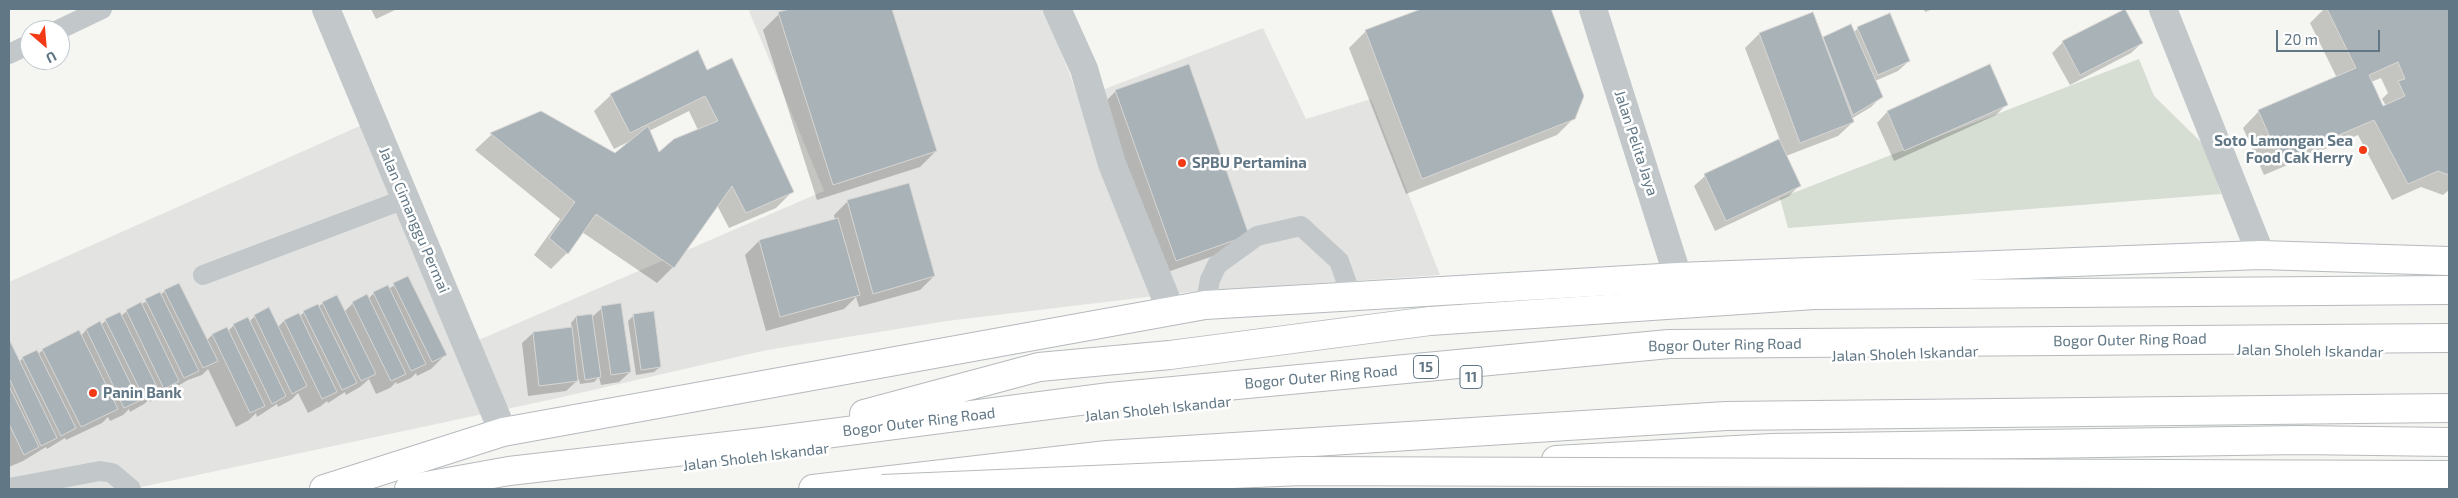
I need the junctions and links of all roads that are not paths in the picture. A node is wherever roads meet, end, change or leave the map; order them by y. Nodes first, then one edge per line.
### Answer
1 (102, 9) edge
2 (326, 9) edge
3 (1057, 9) edge
4 (1593, 9) edge
5 (2163, 9) edge
6 (70, 24) edge
7 (405, 199) junction
8 (2261, 255) junction
9 (2449, 261) edge
10 (203, 275) dead end
11 (1678, 277) junction
12 (2449, 290) edge
13 (1351, 295) junction
14 (1205, 305) junction
15 (1171, 311) junction
16 (2449, 338) edge
17 (2449, 352) edge
18 (2449, 408) edge
19 (504, 432) junction
20 (764, 442) junction
21 (2449, 442) edge
22 (2449, 475) edge
23 (9, 488) edge
24 (131, 489) edge
25 (324, 489) edge
26 (409, 489) edge
27 (499, 489) edge
28 (814, 489) edge
29 (882, 489) edge
30 (1159, 489) edge

1 - 6 lane
2 - 7 street, Jalan Cimanggu Permai
3 - 15 street
4 - 11 street, Jalan Pelita Jaya
5 - 8 street
7 - 10 lane
7 - 19 street, Jalan Cimanggu Permai
8 - 9 main road
8 - 11 main road
11 - 13 main road
12 - 20 main road
13 - 14 main road
13 - 14 lane
14 - 15 main road
15 - 19 main road
16 - 20 main road, Bogor Outer Ring Road / 15
17 - 27 main road, Jalan Sholeh Iskandar / 11
18 - 28 main road
19 - 25 main road
20 - 26 main road, Bogor Outer Ring Road / 15
21 - 30 main road
22 - 29 main road, bridge
23 - 24 lane

